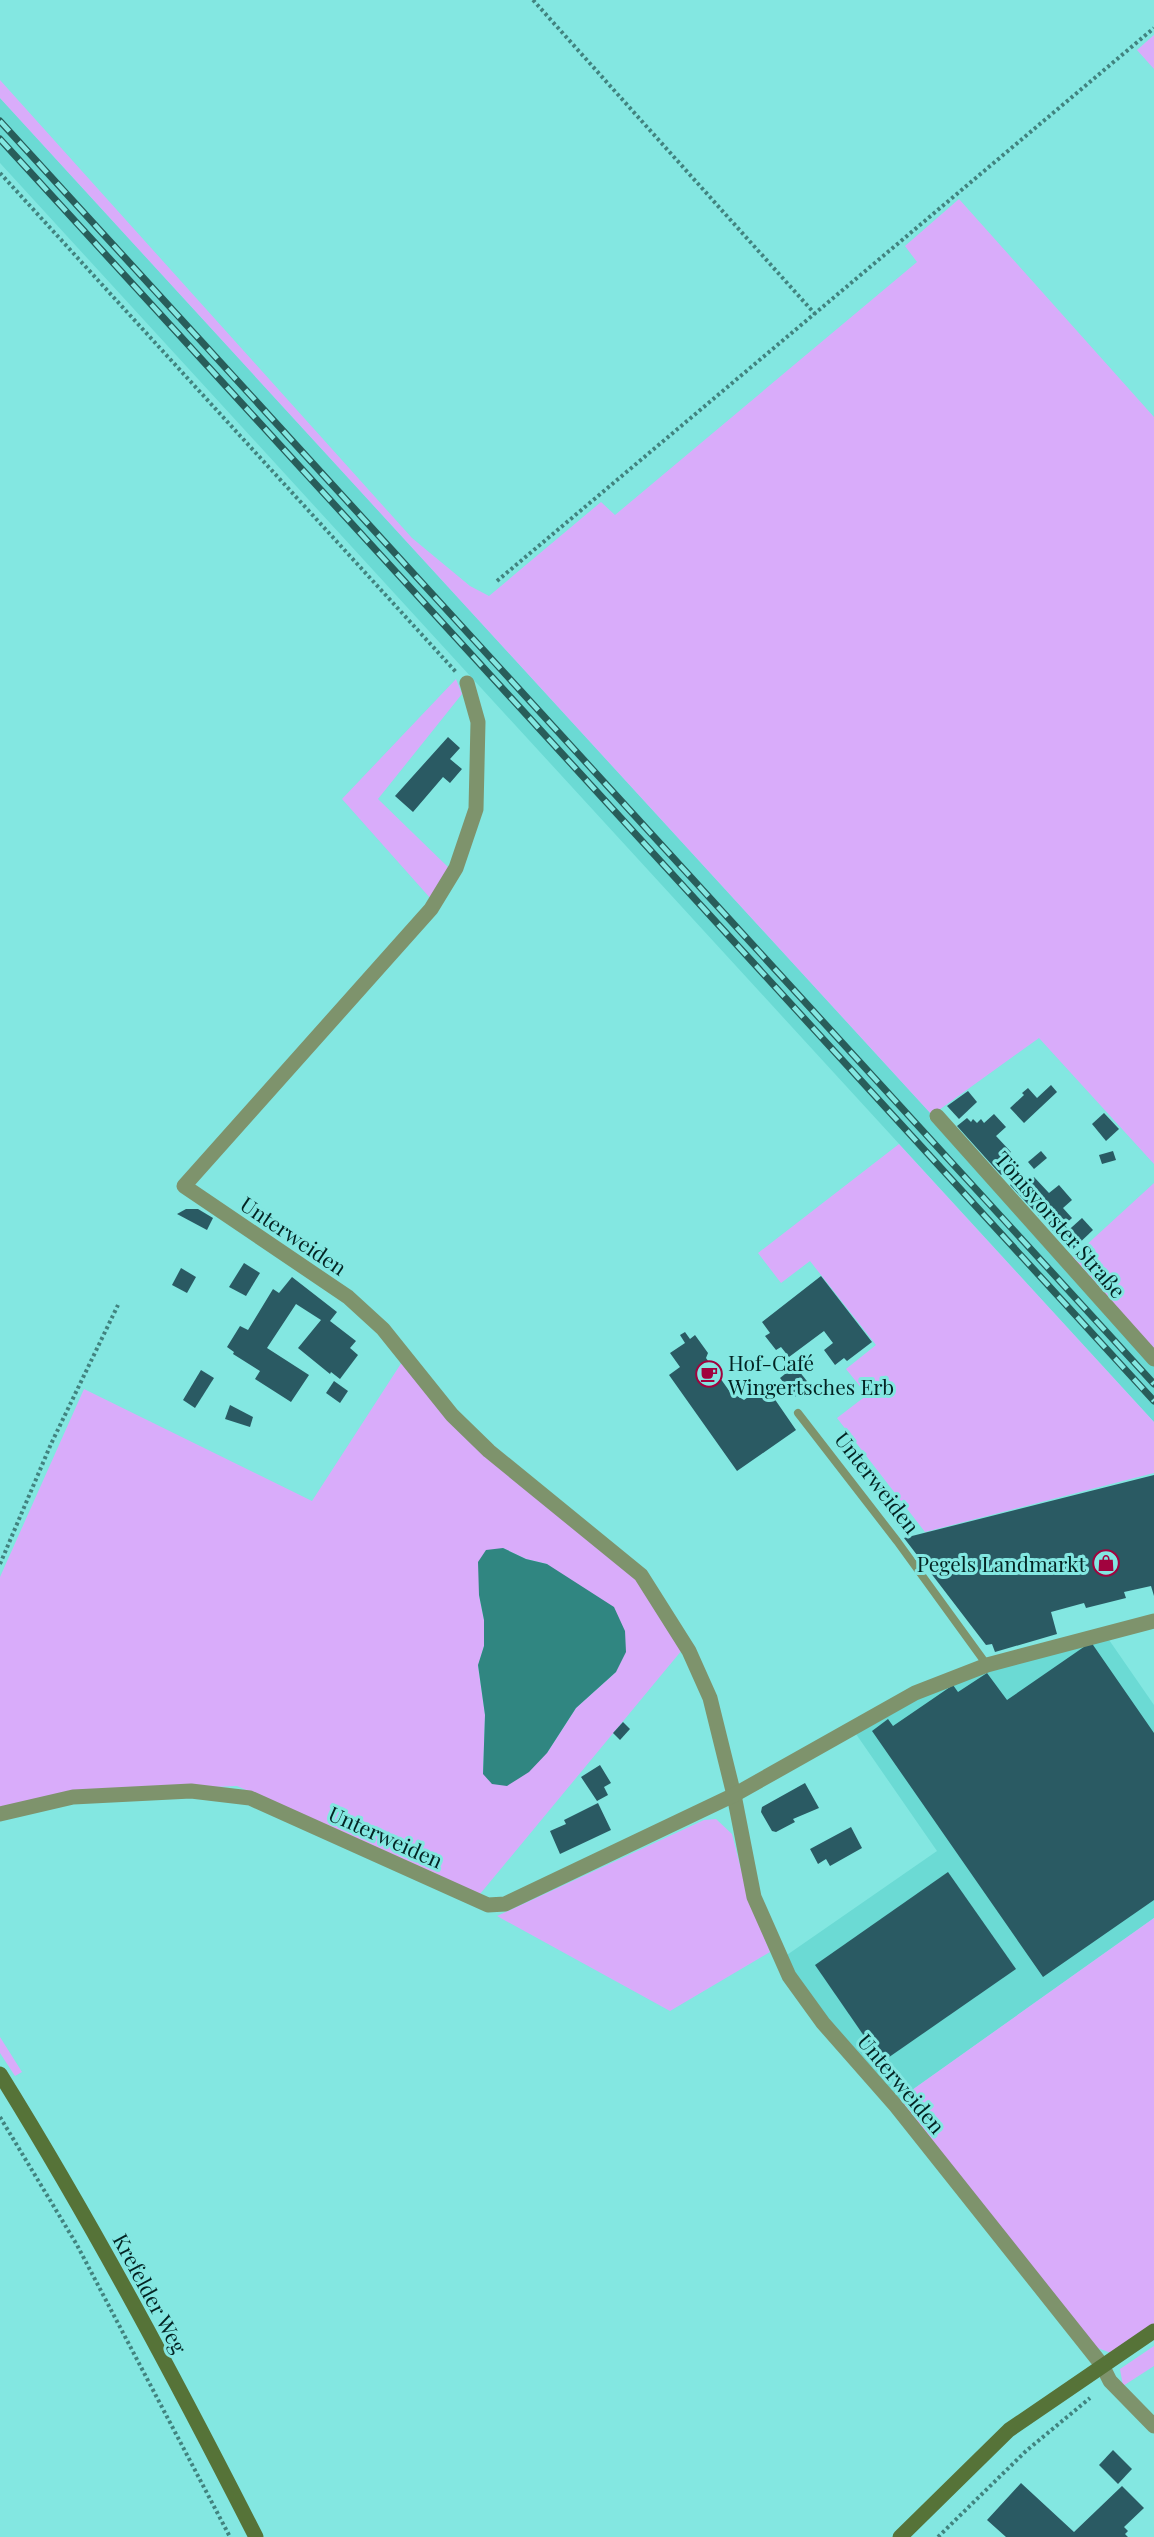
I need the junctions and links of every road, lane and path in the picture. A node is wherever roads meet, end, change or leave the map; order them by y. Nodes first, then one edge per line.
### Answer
1 (534, 0) edge
2 (1154, 28) edge
3 (0, 173) edge
4 (815, 314) junction
5 (497, 581) dead end
6 (467, 683) joint
7 (937, 1116) dead end
8 (118, 1305) dead end
9 (1154, 1359) edge
10 (798, 1413) dead end
11 (0, 1564) edge
12 (1154, 1621) edge
13 (987, 1665) junction
14 (734, 1795) junction
15 (0, 1814) edge
16 (0, 2074) edge
17 (0, 2117) edge
18 (1154, 2331) edge
19 (1102, 2365) junction
20 (1110, 2381) junction
21 (1154, 2426) edge
22 (230, 2537) edge
23 (256, 2537) edge
24 (900, 2537) edge
25 (938, 2537) edge

1 - 4 path
2 - 4 path
3 - 6 path
4 - 5 path
6 - 14 street, Unterweiden
7 - 9 street, Tönisvorster Straße
8 - 11 path
10 - 13 lane, Unterweiden
12 - 13 street, Unterweiden
13 - 14 street, Unterweiden
14 - 15 street, Unterweiden
14 - 19 street, Unterweiden
16 - 23 street, Krefelder Weg
17 - 22 path
18 - 19 street
19 - 20 street, Unterweiden
19 - 24 street
20 - 21 street, Unterweiden
20 - 25 path

